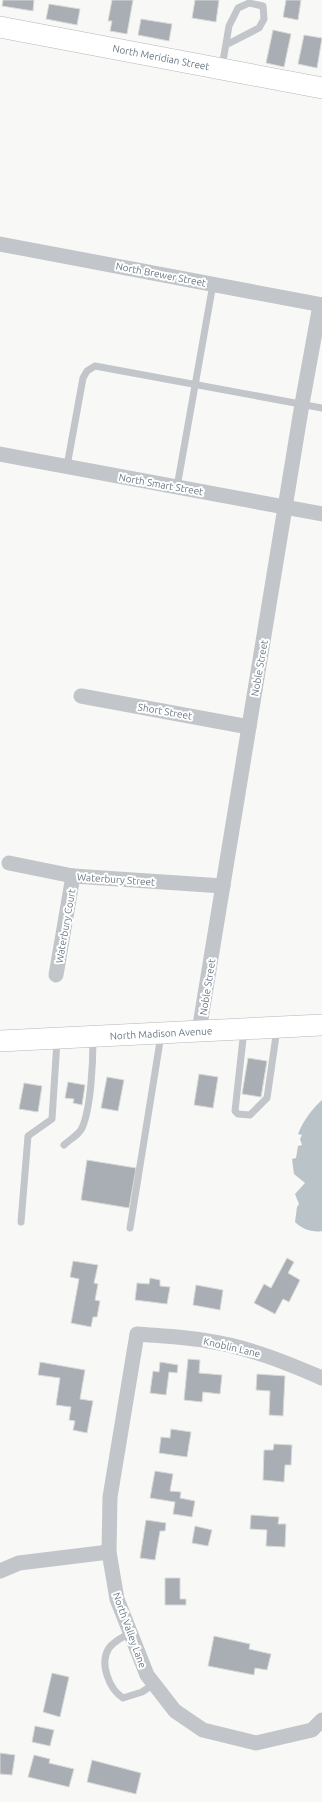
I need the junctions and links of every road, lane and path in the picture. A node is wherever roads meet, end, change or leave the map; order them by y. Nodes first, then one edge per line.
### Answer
1 (0, 27) edge
2 (226, 46) junction
3 (222, 69) junction
4 (322, 88) edge
5 (0, 244) edge
6 (213, 284) junction
7 (321, 305) edge
8 (196, 384) junction
9 (302, 404) junction
10 (322, 408) edge
11 (0, 454) edge
12 (67, 466) junction
13 (177, 487) junction
14 (286, 507) junction
15 (322, 514) edge
16 (81, 696) dead end
17 (249, 727) junction
18 (9, 863) dead end
19 (73, 876) junction
20 (223, 886) junction
21 (56, 975) dead end
22 (322, 1025) edge
23 (277, 1027) junction
24 (244, 1029) junction
25 (199, 1031) junction
26 (162, 1033) junction
27 (94, 1036) junction
28 (57, 1038) junction
29 (0, 1041) edge
30 (64, 1145) dead end
31 (21, 1222) dead end
32 (130, 1228) dead end
33 (138, 1334) joint
34 (322, 1378) edge
35 (109, 1552) junction
36 (0, 1571) edge
37 (130, 1633) junction
38 (154, 1684) junction
39 (322, 1720) edge

1 - 3 main road, North Meridian Street
2 - 2 lane
2 - 3 lane
3 - 4 main road, North Meridian Street
5 - 6 street, North Brewer Street
6 - 7 street, North Brewer Street
6 - 8 lane
7 - 9 street, Noble Street
8 - 9 lane
8 - 12 lane
8 - 13 lane
9 - 10 lane
9 - 14 street, Noble Street
11 - 12 street, North Smart Street
12 - 13 street, North Smart Street
13 - 14 street, North Smart Street
14 - 15 street, North Smart Street
14 - 17 street, Noble Street
16 - 17 street, Short Street
17 - 20 street, Noble Street
18 - 19 street, Waterbury Street
19 - 20 street, Waterbury Street
19 - 21 street, Waterbury Court
20 - 25 street, Noble Street
22 - 23 main road, North Madison Avenue
23 - 24 main road, North Madison Avenue
23 - 24 lane
24 - 25 main road, North Madison Avenue
25 - 26 main road, North Madison Avenue
26 - 27 main road, North Madison Avenue
26 - 32 lane
27 - 28 main road, North Madison Avenue
27 - 30 lane
28 - 29 main road, North Madison Avenue
28 - 31 lane
33 - 34 street, Knoblin Lane
33 - 35 street, North Valley Lane
35 - 36 street
35 - 37 street, North Valley Lane
37 - 38 street, North Valley Lane
37 - 38 lane
38 - 39 street, North Valley Lane

